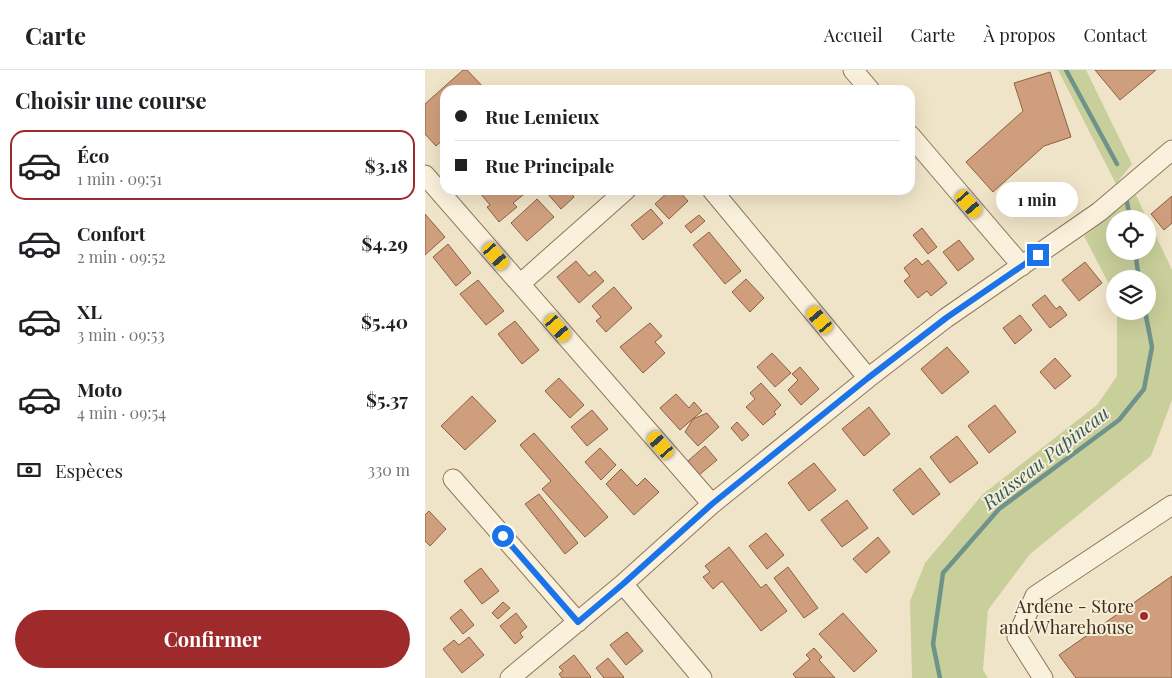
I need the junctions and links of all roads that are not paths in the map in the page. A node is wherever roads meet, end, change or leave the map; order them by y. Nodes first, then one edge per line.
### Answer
1 (853, 70) edge
2 (866, 85) edge
3 (915, 142) edge
4 (1172, 150) edge
5 (425, 175) edge
6 (440, 192) edge
7 (442, 195) edge
8 (620, 195) edge
9 (716, 195) edge
10 (1023, 266) junction
11 (520, 284) junction
12 (868, 378) junction
13 (453, 478) dead end
14 (712, 504) junction
15 (1172, 505) edge
16 (623, 584) junction
17 (578, 622) junction
18 (510, 678) edge
19 (702, 678) edge
20 (1043, 678) edge

1 - 2 street
3 - 10 street
4 - 10 street
5 - 6 street
7 - 11 street
8 - 11 street
9 - 12 street
10 - 12 street
11 - 14 street
12 - 14 street
13 - 17 street
14 - 16 street
15 - 20 street
16 - 17 street
16 - 19 street
17 - 18 street

